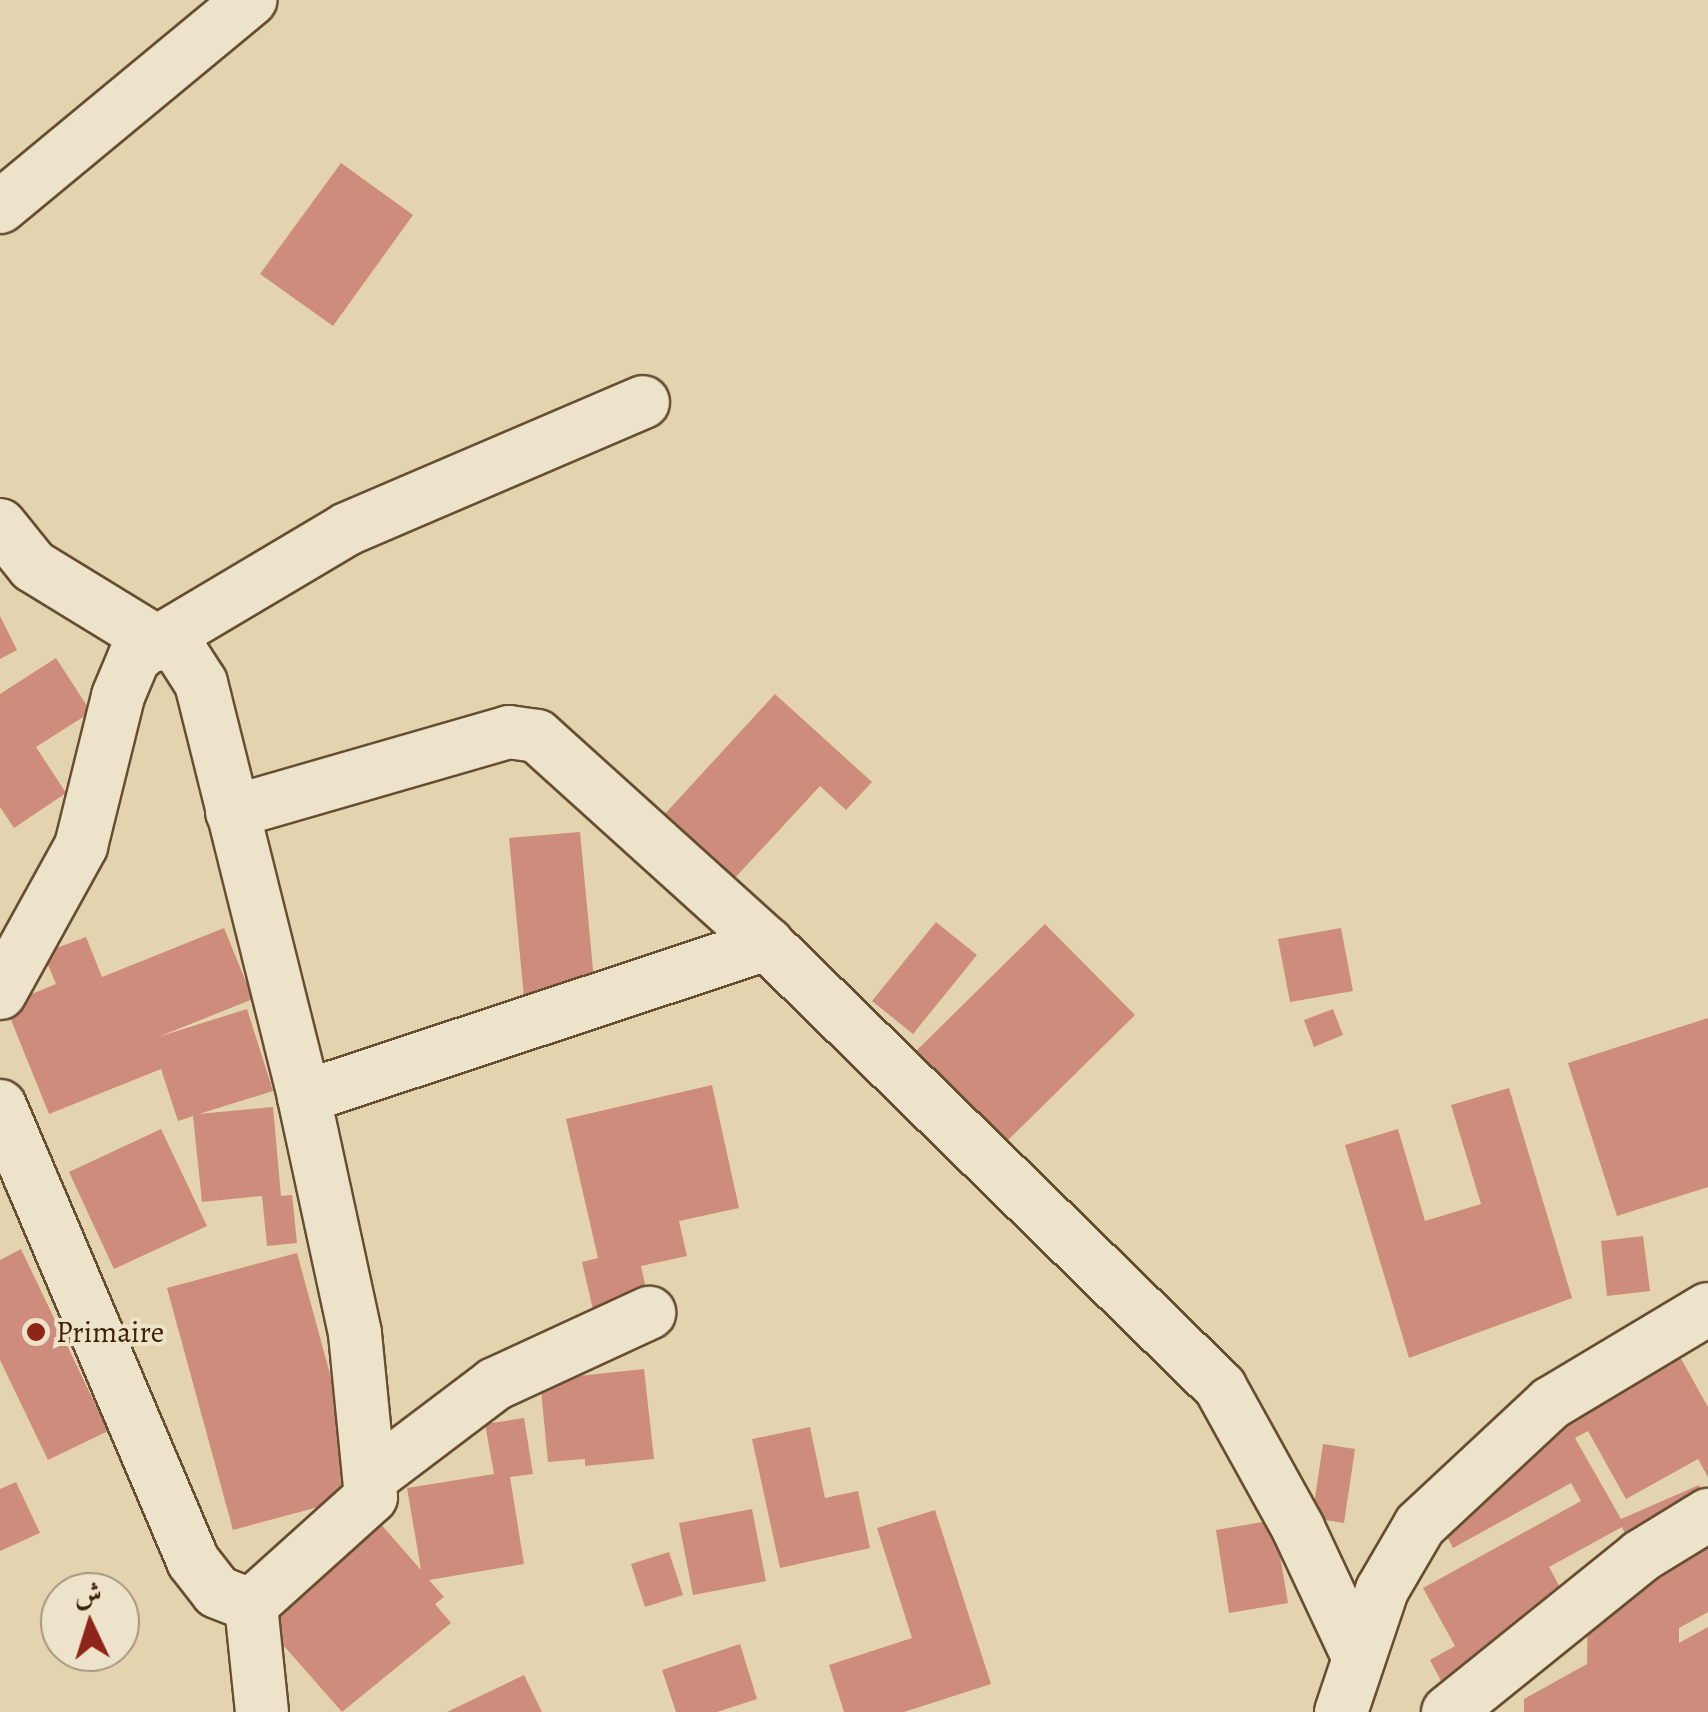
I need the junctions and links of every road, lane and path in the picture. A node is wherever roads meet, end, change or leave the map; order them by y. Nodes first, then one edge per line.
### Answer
1 (250, 0) edge
2 (0, 206) edge
3 (642, 402) dead end
4 (0, 525) edge
5 (158, 642) junction
6 (232, 812) junction
7 (767, 944) junction
8 (0, 993) edge
9 (304, 1097) junction
10 (0, 1106) edge
11 (1708, 1309) edge
12 (649, 1313) dead end
13 (372, 1477) junction
14 (1708, 1515) edge
15 (251, 1604) junction
16 (1358, 1656) junction
17 (262, 1712) edge
18 (1341, 1712) edge
19 (1448, 1712) edge

1 - 2 street
3 - 5 street
4 - 5 street
5 - 6 street
5 - 8 street
6 - 7 street
6 - 9 street
7 - 9 street
7 - 16 street
9 - 13 street
10 - 15 street
11 - 16 street
12 - 13 street
13 - 15 street
14 - 19 street
15 - 17 street
16 - 18 street

